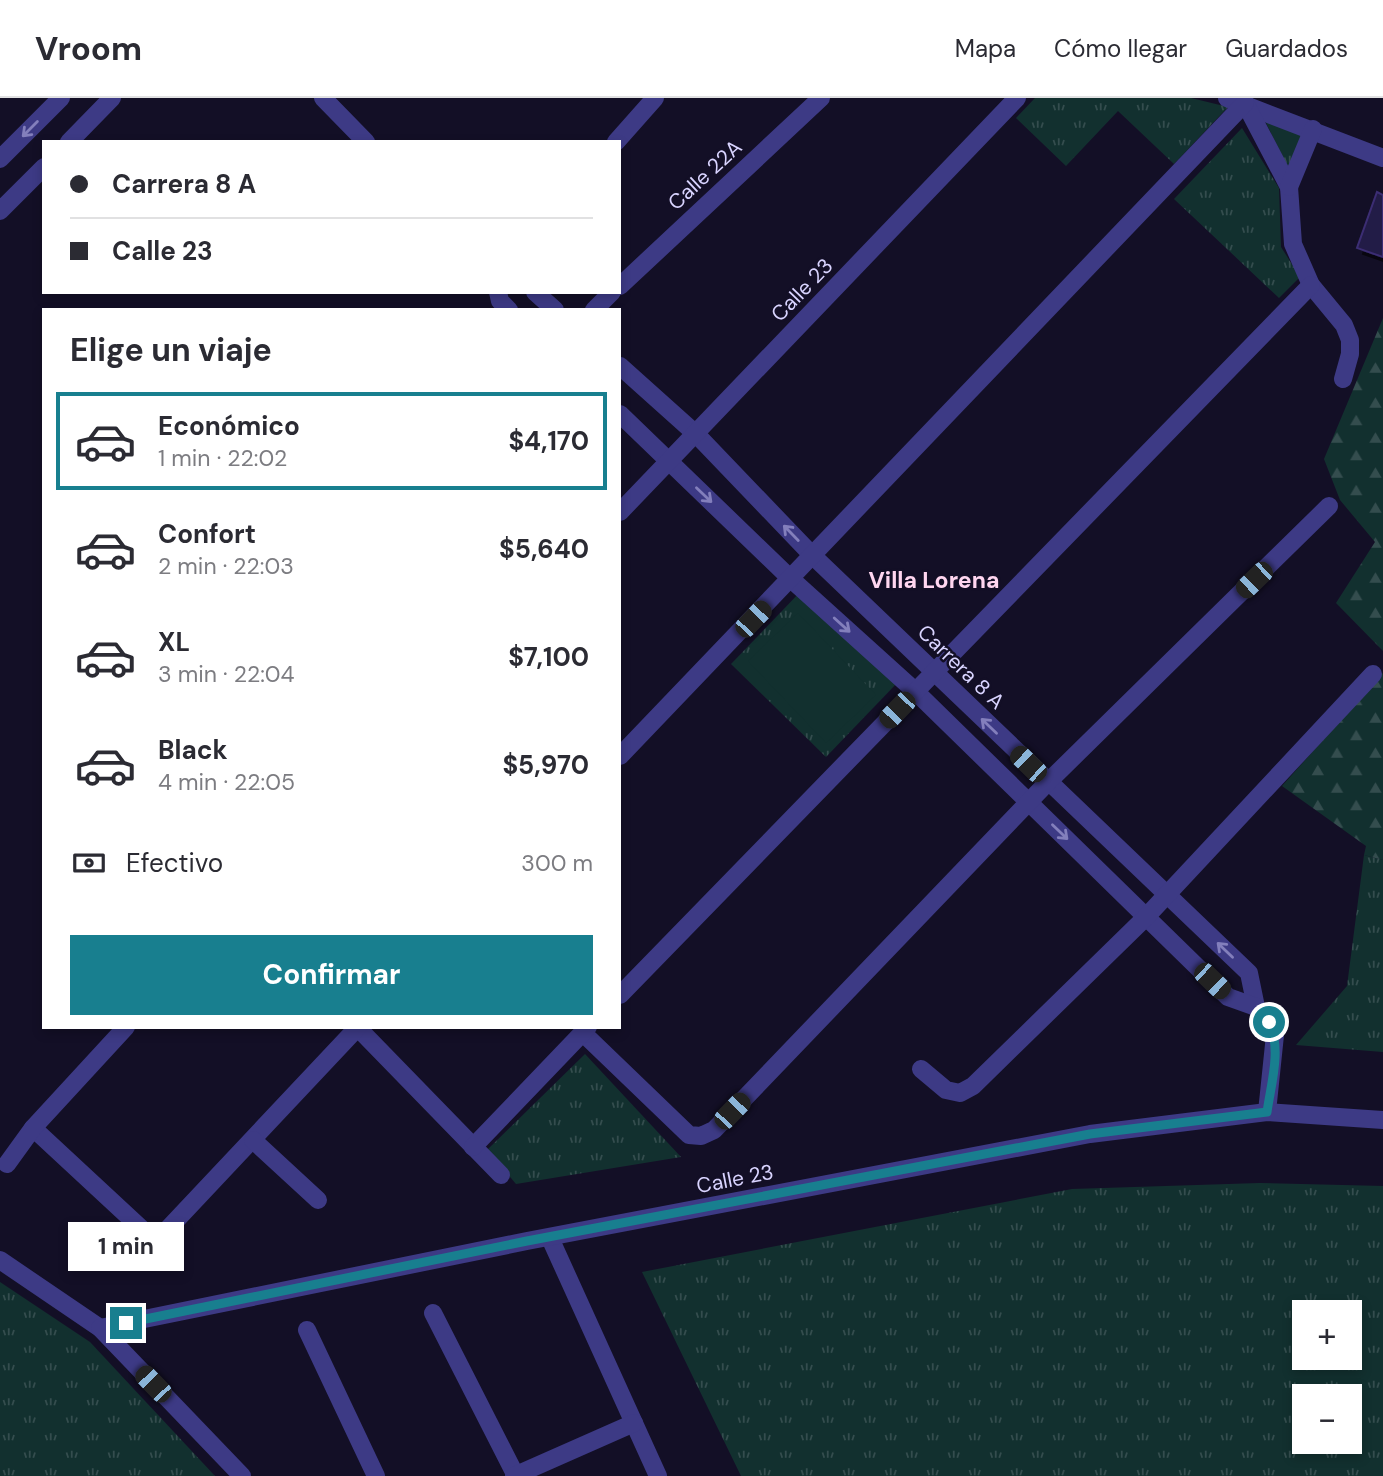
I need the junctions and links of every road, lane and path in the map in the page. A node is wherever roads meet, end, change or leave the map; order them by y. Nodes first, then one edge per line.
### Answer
1 (61, 98) edge
2 (112, 98) edge
3 (323, 98) edge
4 (654, 98) edge
5 (821, 98) edge
6 (1017, 98) edge
7 (1227, 98) edge
8 (1245, 103) junction
9 (1312, 129) junction
10 (71, 140) edge
11 (364, 140) edge
12 (618, 140) edge
13 (1383, 158) edge
14 (0, 159) edge
15 (42, 169) edge
16 (1289, 187) junction
17 (0, 211) edge
18 (621, 285) edge
19 (1311, 285) junction
20 (537, 294) edge
21 (610, 294) edge
22 (553, 308) edge
23 (596, 308) edge
24 (621, 367) edge
25 (1343, 379) dead end
26 (621, 415) edge
27 (697, 435) junction
28 (670, 461) junction
29 (1329, 506) dead end
30 (621, 511) edge
31 (812, 555) junction
32 (791, 579) junction
33 (933, 670) junction
34 (1373, 674) dead end
35 (915, 691) junction
36 (621, 756) edge
37 (1047, 783) junction
38 (1029, 802) junction
39 (1166, 893) junction
40 (1146, 917) junction
41 (621, 994) edge
42 (1256, 1007) junction
43 (123, 1029) edge
44 (355, 1029) edge
45 (359, 1029) edge
46 (586, 1030) edge
47 (921, 1069) dead end
48 (1267, 1112) junction
49 (1383, 1120) edge
50 (33, 1128) junction
51 (253, 1140) junction
52 (473, 1147) junction
53 (7, 1164) dead end
54 (501, 1175) dead end
55 (318, 1200) dead end
56 (550, 1238) junction
57 (0, 1260) edge
58 (433, 1312) dead end
59 (100, 1328) junction
60 (307, 1330) dead end
61 (634, 1423) junction
62 (242, 1476) edge
63 (376, 1476) edge
64 (515, 1476) edge
65 (658, 1476) edge

1 -> 14 street
2 - 10 street
3 - 11 street
4 - 12 street
5 - 18 street, Calle 22A
6 - 27 street, Calle 23
7 - 8 street
8 - 9 street
8 - 16 street
8 - 31 street
9 - 13 street
9 - 16 street
15 - 17 street
16 - 19 street
19 - 25 street
19 - 33 street
20 - 22 street
21 - 23 street
24 - 27 street, Carrera 8 A
26 - 28 street
27 - 28 street, Calle 23
31 -> 27 street, Carrera 8 A
28 - 30 street, Calle 23
28 -> 32 street
29 - 37 street
31 - 32 street
31 - 33 street, Carrera 8 A
32 -> 35 street
32 - 36 street
33 - 35 street
37 -> 33 street, Carrera 8 A
34 - 39 street
35 - 38 street
35 - 41 street
37 - 38 street
37 - 39 street, Carrera 8 A
38 -> 40 street
38 - 46 street
39 - 40 street
42 -> 39 street, Carrera 8 A
40 - 42 street
40 - 47 street
42 - 48 street, Carrera 8 A
43 - 50 street
44 - 51 street
45 - 52 street
46 - 52 street
48 - 49 street, Calle 23
48 - 56 street, Calle 23
50 - 51 street
50 - 53 street
51 - 55 street
52 - 54 street
56 - 59 street, Calle 23
56 - 61 street
57 - 59 street
58 - 64 street
59 - 62 street
60 - 63 street
61 - 64 street
61 - 65 street

